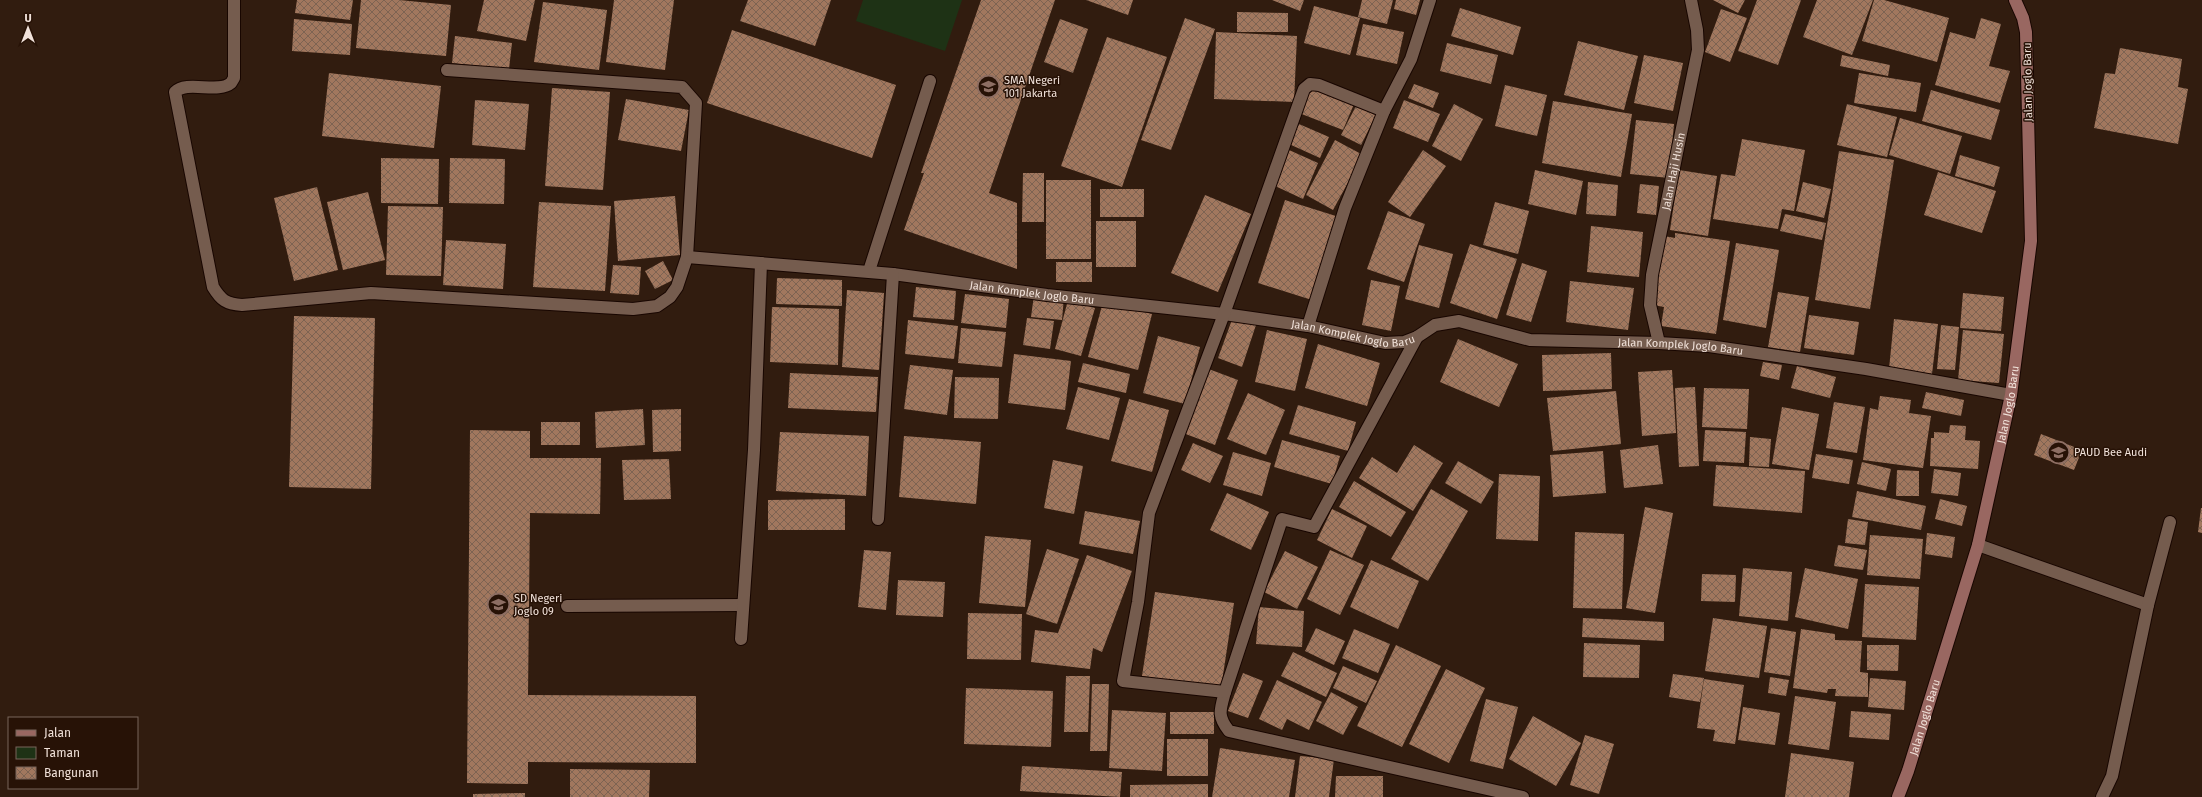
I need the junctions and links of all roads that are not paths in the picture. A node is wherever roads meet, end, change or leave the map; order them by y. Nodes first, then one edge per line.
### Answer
1 (234, 0) edge
2 (1430, 0) edge
3 (1691, 0) edge
4 (2017, 2) edge
5 (447, 70) dead end
6 (930, 81) dead end
7 (1384, 111) junction
8 (687, 257) junction
9 (761, 263) junction
10 (869, 272) junction
11 (893, 274) junction
12 (1224, 314) junction
13 (1308, 326) junction
14 (1417, 337) junction
15 (1659, 343) junction
16 (2011, 395) junction
17 (878, 519) dead end
18 (2170, 522) dead end
19 (1978, 546) junction
20 (743, 605) junction
21 (2148, 605) junction
22 (567, 606) dead end
23 (741, 639) dead end
24 (1225, 692) junction
25 (1523, 797) edge
26 (1898, 797) edge
27 (2102, 797) edge

1 - 8 street
2 - 7 street
3 - 15 street, Jalan Haji Husin
4 - 16 street, Jalan Joglo Baru
5 - 8 street
6 - 10 street
7 - 12 street
7 - 13 street
8 - 9 street, Jalan Komplek Joglo Baru
9 - 10 street, Jalan Komplek Joglo Baru
9 - 20 street
10 - 11 street, Jalan Komplek Joglo Baru
11 - 12 street, Jalan Komplek Joglo Baru
11 - 17 street
12 - 13 street, Jalan Komplek Joglo Baru
12 - 24 street
13 - 14 street, Jalan Komplek Joglo Baru
14 - 15 street, Jalan Komplek Joglo Baru
14 - 24 street
15 - 16 street, Jalan Komplek Joglo Baru
16 - 19 street, Jalan Joglo Baru
18 - 21 street
19 - 21 street
19 - 26 street, Jalan Joglo Baru
20 - 22 street
20 - 23 street
21 - 27 street
24 - 25 street

